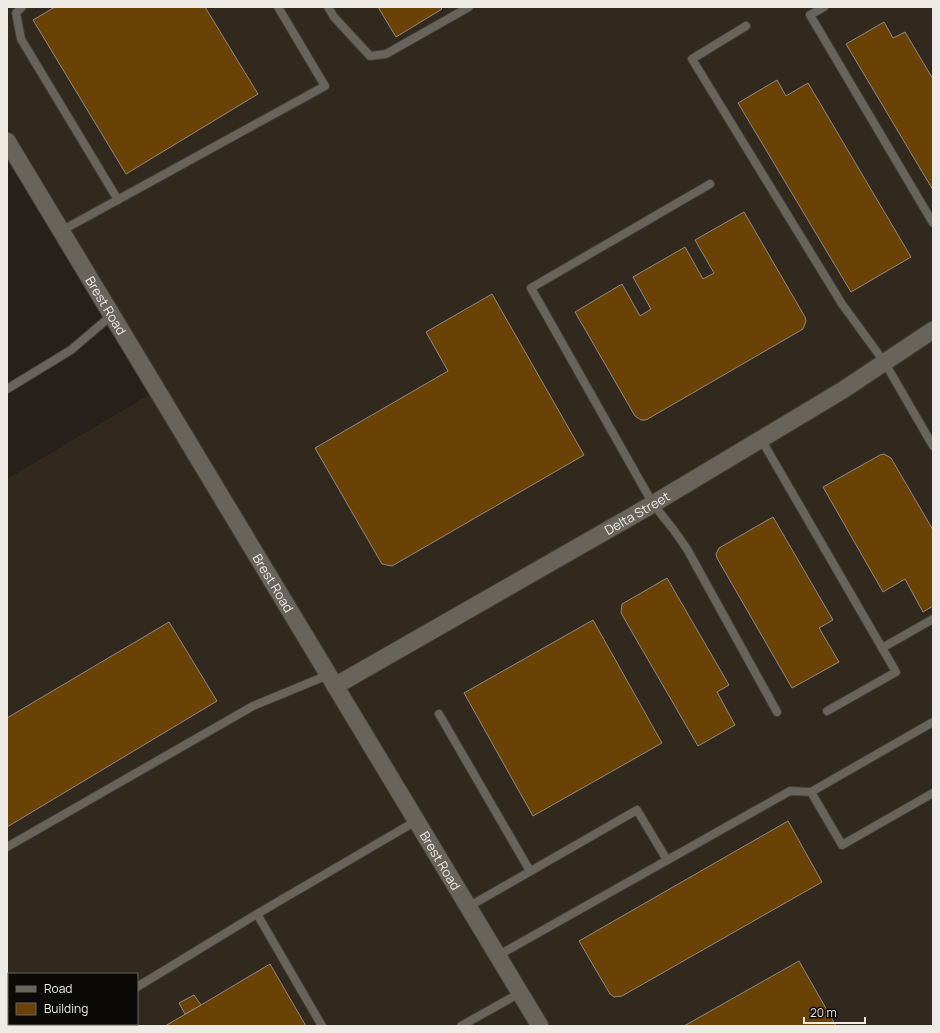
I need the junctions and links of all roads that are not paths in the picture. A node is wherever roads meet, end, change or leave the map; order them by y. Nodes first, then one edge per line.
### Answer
1 (22, 7) edge
2 (278, 7) edge
3 (328, 7) edge
4 (469, 7) edge
5 (824, 7) edge
6 (746, 26) dead end
7 (7, 141) edge
8 (710, 184) dead end
9 (118, 200) junction
10 (933, 223) edge
11 (61, 231) junction
12 (112, 315) junction
13 (933, 330) edge
14 (885, 363) junction
15 (7, 389) edge
16 (761, 439) junction
17 (933, 446) edge
18 (653, 504) junction
19 (933, 619) edge
20 (882, 648) junction
21 (332, 680) junction
22 (827, 711) dead end
23 (777, 712) dead end
24 (439, 714) dead end
25 (933, 722) edge
26 (811, 792) junction
27 (933, 792) edge
28 (416, 820) junction
29 (7, 847) edge
30 (667, 860) junction
31 (530, 871) junction
32 (468, 907) junction
33 (258, 914) junction
34 (497, 956) junction
35 (138, 986) edge
36 (520, 993) junction
37 (322, 1026) edge
38 (461, 1026) edge
39 (540, 1026) edge

1 - 9 lane
2 - 9 lane
3 - 4 lane
5 - 10 lane
6 - 14 lane
7 - 11 street, Brest Road
8 - 18 lane
9 - 11 lane
11 - 12 street, Brest Road
12 - 15 lane
12 - 21 street, Brest Road
13 - 14 street, Delta Street
14 - 16 street, Delta Street
14 - 17 lane
16 - 18 street, Delta Street
16 - 20 lane
18 - 21 street, Delta Street
18 - 23 lane
19 - 20 lane
20 - 22 lane
21 - 28 street, Brest Road
21 - 29 lane
24 - 31 lane
25 - 26 lane
26 - 27 lane
26 - 30 lane
28 - 32 street, Brest Road
28 - 33 lane
30 - 31 lane
30 - 34 lane
31 - 32 lane
32 - 34 street, Brest Road
33 - 35 lane
33 - 37 lane
34 - 36 street, Brest Road
36 - 38 lane
36 - 39 street, Brest Road

